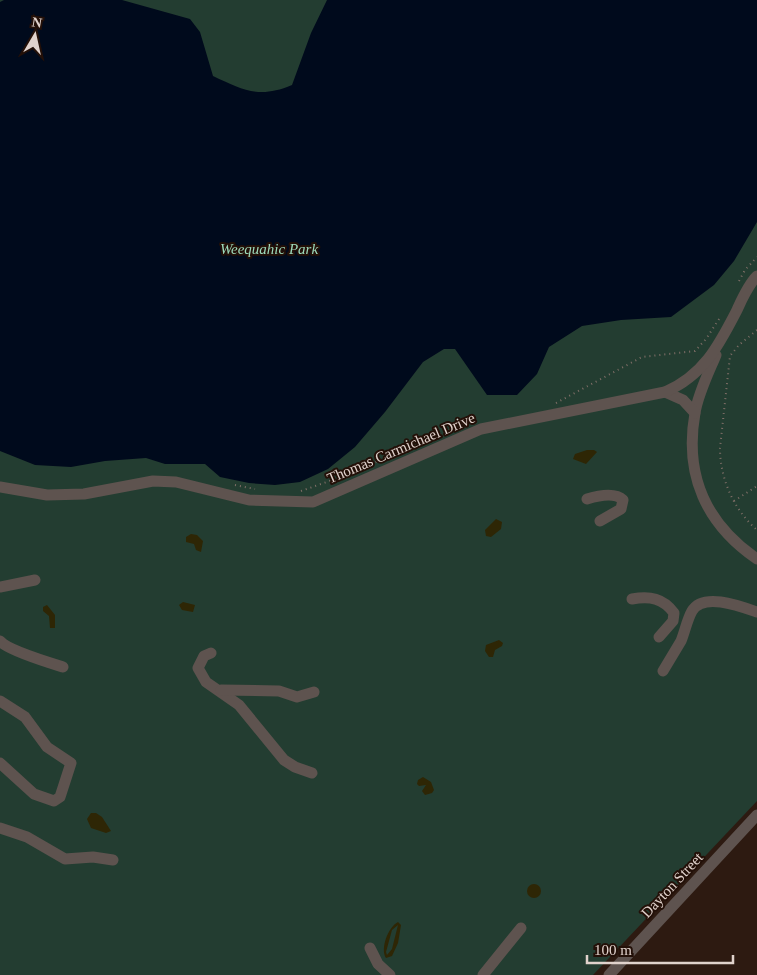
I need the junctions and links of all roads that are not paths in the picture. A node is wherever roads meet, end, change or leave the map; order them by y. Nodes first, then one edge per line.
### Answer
1 (757, 276) edge
2 (720, 345) junction
3 (665, 392) junction
4 (695, 413) junction
5 (0, 487) edge
6 (587, 499) dead end
7 (600, 521) dead end
8 (757, 559) edge
9 (34, 580) dead end
10 (0, 587) edge
11 (632, 599) dead end
12 (757, 612) edge
13 (659, 637) dead end
14 (0, 641) edge
15 (211, 653) dead end
16 (63, 667) dead end
17 (663, 671) dead end
18 (217, 690) junction
19 (314, 692) dead end
20 (0, 701) edge
21 (0, 763) edge
22 (312, 773) dead end
23 (757, 815) edge
24 (0, 828) edge
25 (113, 860) dead end
26 (521, 928) dead end
27 (370, 948) dead end
28 (390, 975) edge
29 (483, 975) edge
30 (609, 975) edge

1 - 2 street, Thomas Carmichael Drive
2 - 3 street, Thomas Carmichael Drive
2 - 4 street
3 - 4 street
3 - 5 street, Thomas Carmichael Drive
4 - 8 street
6 - 7 street
9 - 10 street
11 - 13 street
12 - 17 street
14 - 16 street
15 - 18 street
18 - 19 street
18 - 22 street
20 - 21 street
23 - 30 street, Dayton Street
24 - 25 street
26 - 29 street
27 - 28 street

